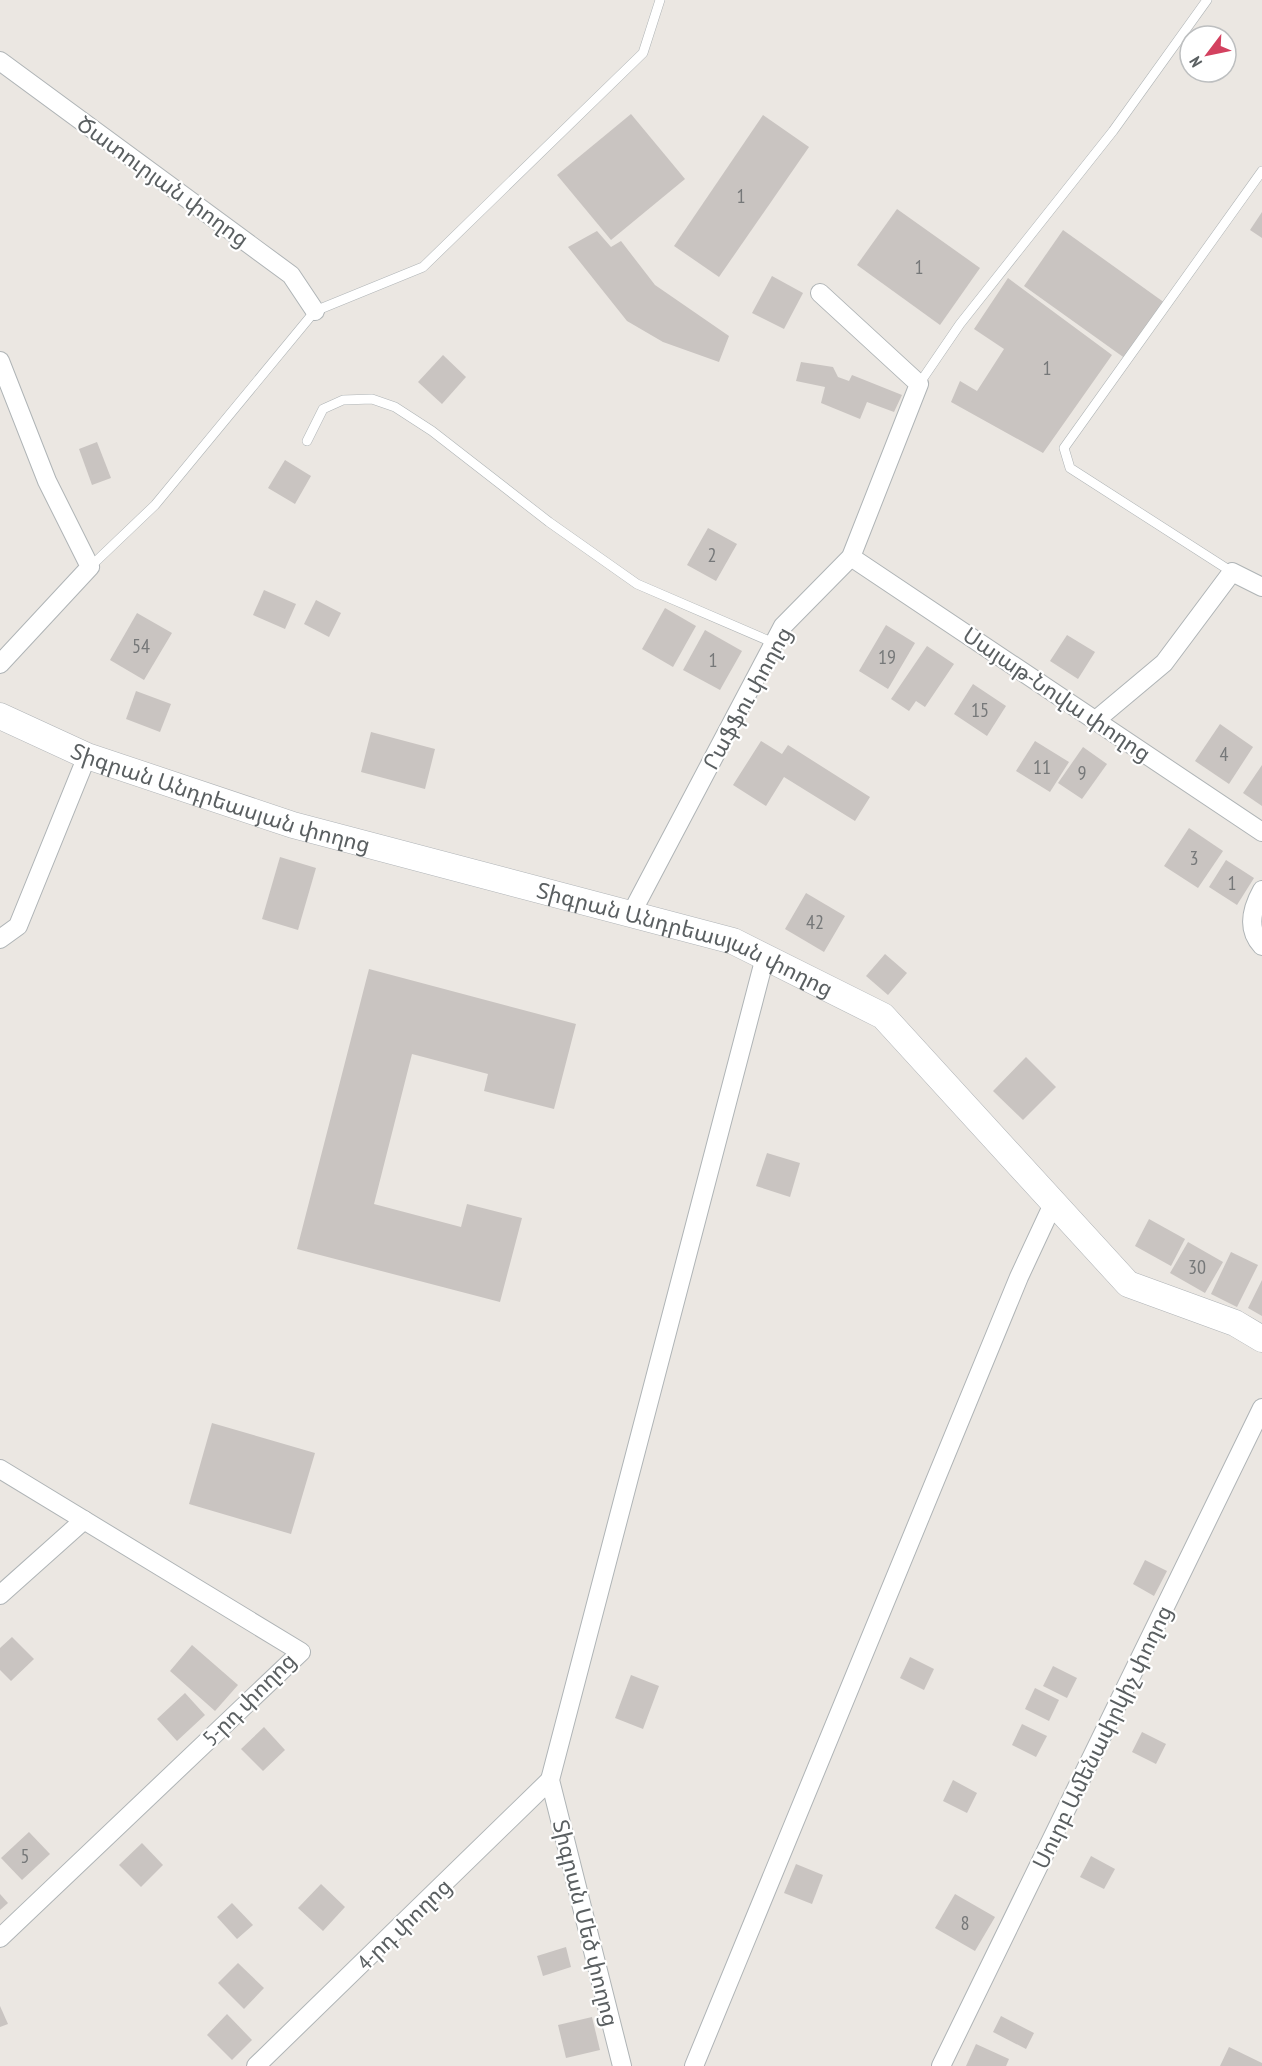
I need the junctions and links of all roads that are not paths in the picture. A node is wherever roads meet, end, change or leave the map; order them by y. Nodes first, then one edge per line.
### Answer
1 (660, 0) edge
2 (1207, 0) edge
3 (0, 61) edge
4 (1262, 171) edge
5 (820, 294) dead end
6 (315, 311) junction
7 (0, 361) edge
8 (920, 384) junction
9 (308, 441) dead end
10 (852, 557) junction
11 (90, 567) junction
12 (1232, 572) junction
13 (1262, 587) edge
14 (774, 643) junction
15 (0, 664) edge
16 (0, 716) edge
17 (1096, 720) junction
18 (87, 756) junction
19 (1262, 832) edge
20 (1262, 890) edge
21 (631, 914) junction
22 (0, 939) edge
23 (1262, 946) edge
24 (765, 957) junction
25 (1053, 1204) junction
26 (1262, 1339) edge
27 (1262, 1407) edge
28 (0, 1469) edge
29 (84, 1520) junction
30 (0, 1594) edge
31 (550, 1780) junction
32 (0, 1938) edge
33 (256, 2066) edge
34 (622, 2066) edge
35 (694, 2066) edge
36 (941, 2066) edge

1 - 6 lane
2 - 8 lane
3 - 6 street, Ծատուրյան փողոց
4 - 12 lane
5 - 8 street
6 - 11 lane
7 - 11 street
8 - 10 street, Րաֆֆու փողոց
9 - 14 lane
10 - 14 street, Րաֆֆու փողոց
10 - 17 street, Սայաթ-Նովա փողոց
11 - 15 street
12 - 13 street
12 - 17 street
14 - 21 street, Րաֆֆու փողոց
16 - 18 main road, Տիգրան Անդրեասյան փողոց
17 - 19 street, Սայաթ-Նովա փողոց
18 - 21 main road, Տիգրան Անդրեասյան փողոց
18 - 22 street
20 - 23 street
21 - 24 main road, Տիգրան Անդրեասյան փողոց
24 - 25 main road, Տիգրան Անդրեասյան փողոց
24 - 31 street
25 - 26 main road, Տիգրան Անդրեասյան փողոց
25 - 35 street
27 - 36 street, Սուրբ Ամենափրկիչ փողոց
28 - 29 street, 5-րդ փողոց
29 - 30 street
29 - 32 street, 5-րդ փողոց
31 - 33 street, 4-րդ փողոց
31 - 34 street, Տիգրան Մեծ փողոց

